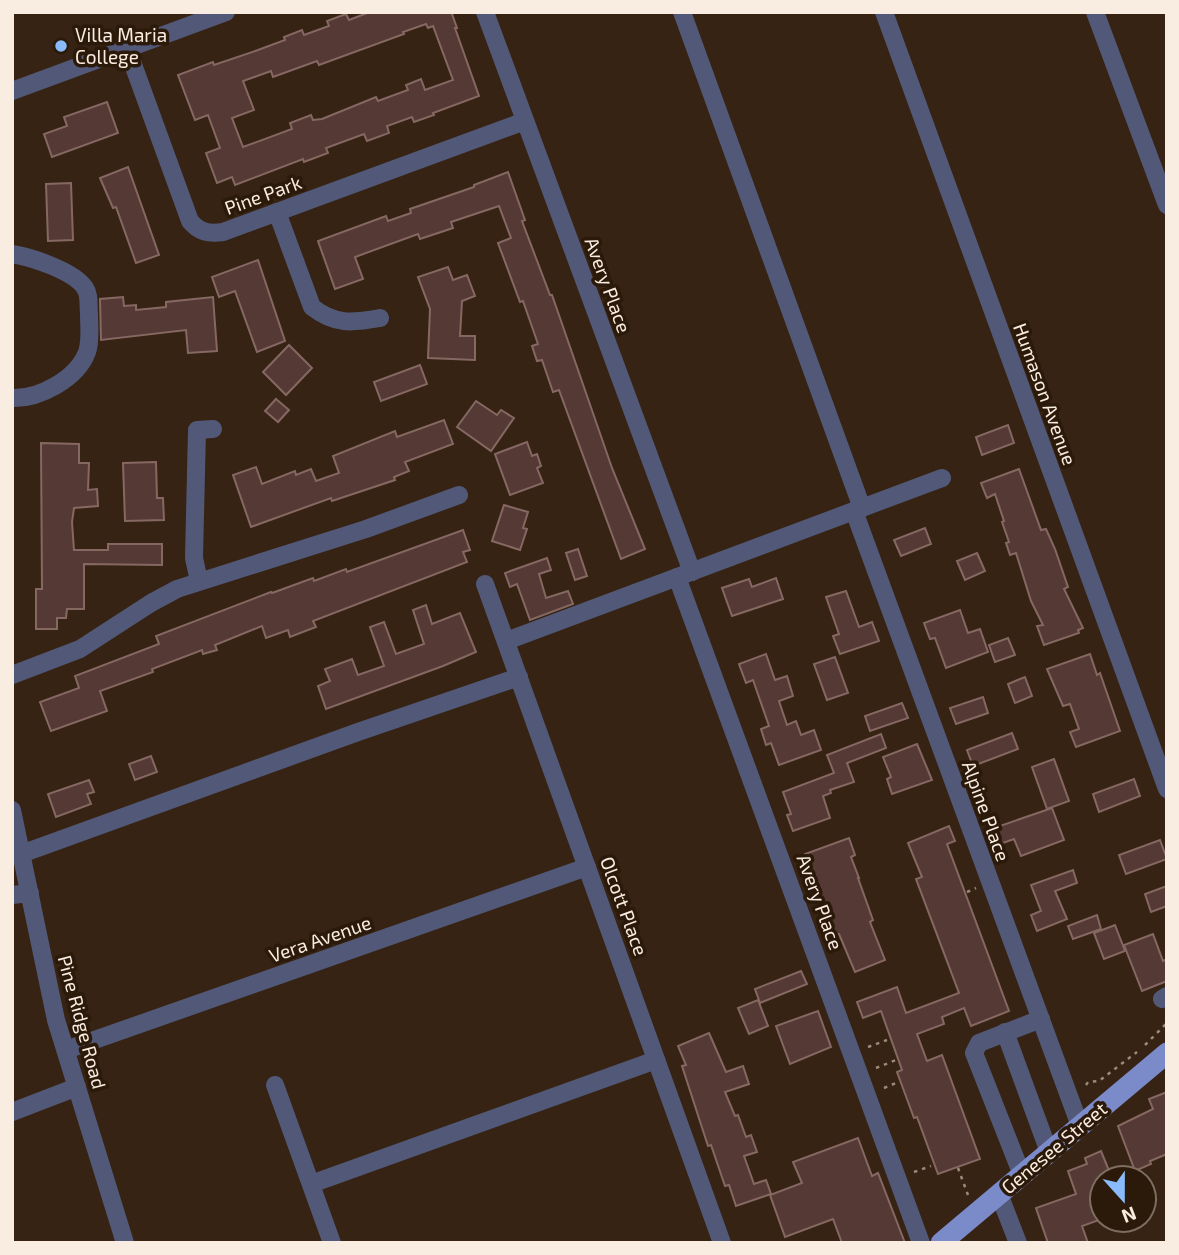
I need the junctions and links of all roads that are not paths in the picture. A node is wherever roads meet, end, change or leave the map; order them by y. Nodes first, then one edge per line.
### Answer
1 (226, 12) edge
2 (485, 12) edge
3 (682, 12) edge
4 (884, 12) edge
5 (1095, 12) edge
6 (127, 48) junction
7 (12, 91) edge
8 (525, 121) junction
9 (1167, 204) edge
10 (276, 212) junction
11 (12, 254) edge
12 (380, 318) dead end
13 (12, 398) edge
14 (213, 429) dead end
15 (942, 478) dead end
16 (459, 495) dead end
17 (858, 510) junction
18 (685, 574) junction
19 (199, 581) junction
20 (485, 584) dead end
21 (506, 641) junction
22 (12, 675) edge
23 (519, 677) junction
24 (1167, 789) edge
25 (12, 810) edge
26 (21, 854) junction
27 (587, 867) junction
28 (21, 894) edge
29 (1041, 1019) junction
30 (1006, 1032) junction
31 (66, 1050) junction
32 (1167, 1053) edge
33 (656, 1060) junction
34 (275, 1085) dead end
35 (77, 1087) junction
36 (12, 1112) edge
37 (1080, 1126) junction
38 (1049, 1152) junction
39 (1022, 1175) junction
40 (311, 1184) junction
41 (999, 1194) junction
42 (125, 1243) edge
43 (332, 1243) edge
44 (722, 1243) edge
45 (921, 1243) edge
46 (941, 1243) edge
47 (1018, 1243) edge

1 - 6 street
2 - 8 street, Avery Place
3 - 17 street, Alpine Place
4 - 24 street, Humason Avenue
5 - 9 street
6 - 7 street
6 - 10 street, Pine Park
8 - 10 street, Pine Park
8 - 18 street, Avery Place
10 - 12 street
11 - 13 street
14 - 19 street
15 - 17 street
16 - 19 street
17 - 18 street
17 - 29 street, Alpine Place
18 - 21 street
18 - 45 street, Avery Place
19 - 22 street
20 - 21 street, Olcott Place
21 - 23 street, Olcott Place
23 - 26 street
23 - 27 street, Olcott Place
25 - 26 street, Pine Ridge Road
26 - 28 street, Pine Ridge Road
27 - 31 street, Vera Avenue
27 - 33 street, Olcott Place
28 - 31 street, Pine Ridge Road
29 - 30 street
29 - 37 street, Alpine Place
30 - 38 street
30 - 39 street
31 - 35 street, Pine Ridge Road
32 - 37 main road, Genesee Street
33 - 40 street
33 - 44 street, Olcott Place
34 - 40 street
35 - 36 street
35 - 42 street, Pine Ridge Road
37 - 38 main road, Genesee Street
38 - 39 main road, Genesee Street
39 - 41 main road, Genesee Street
40 - 43 street
41 - 46 main road, Genesee Street
41 - 47 street

